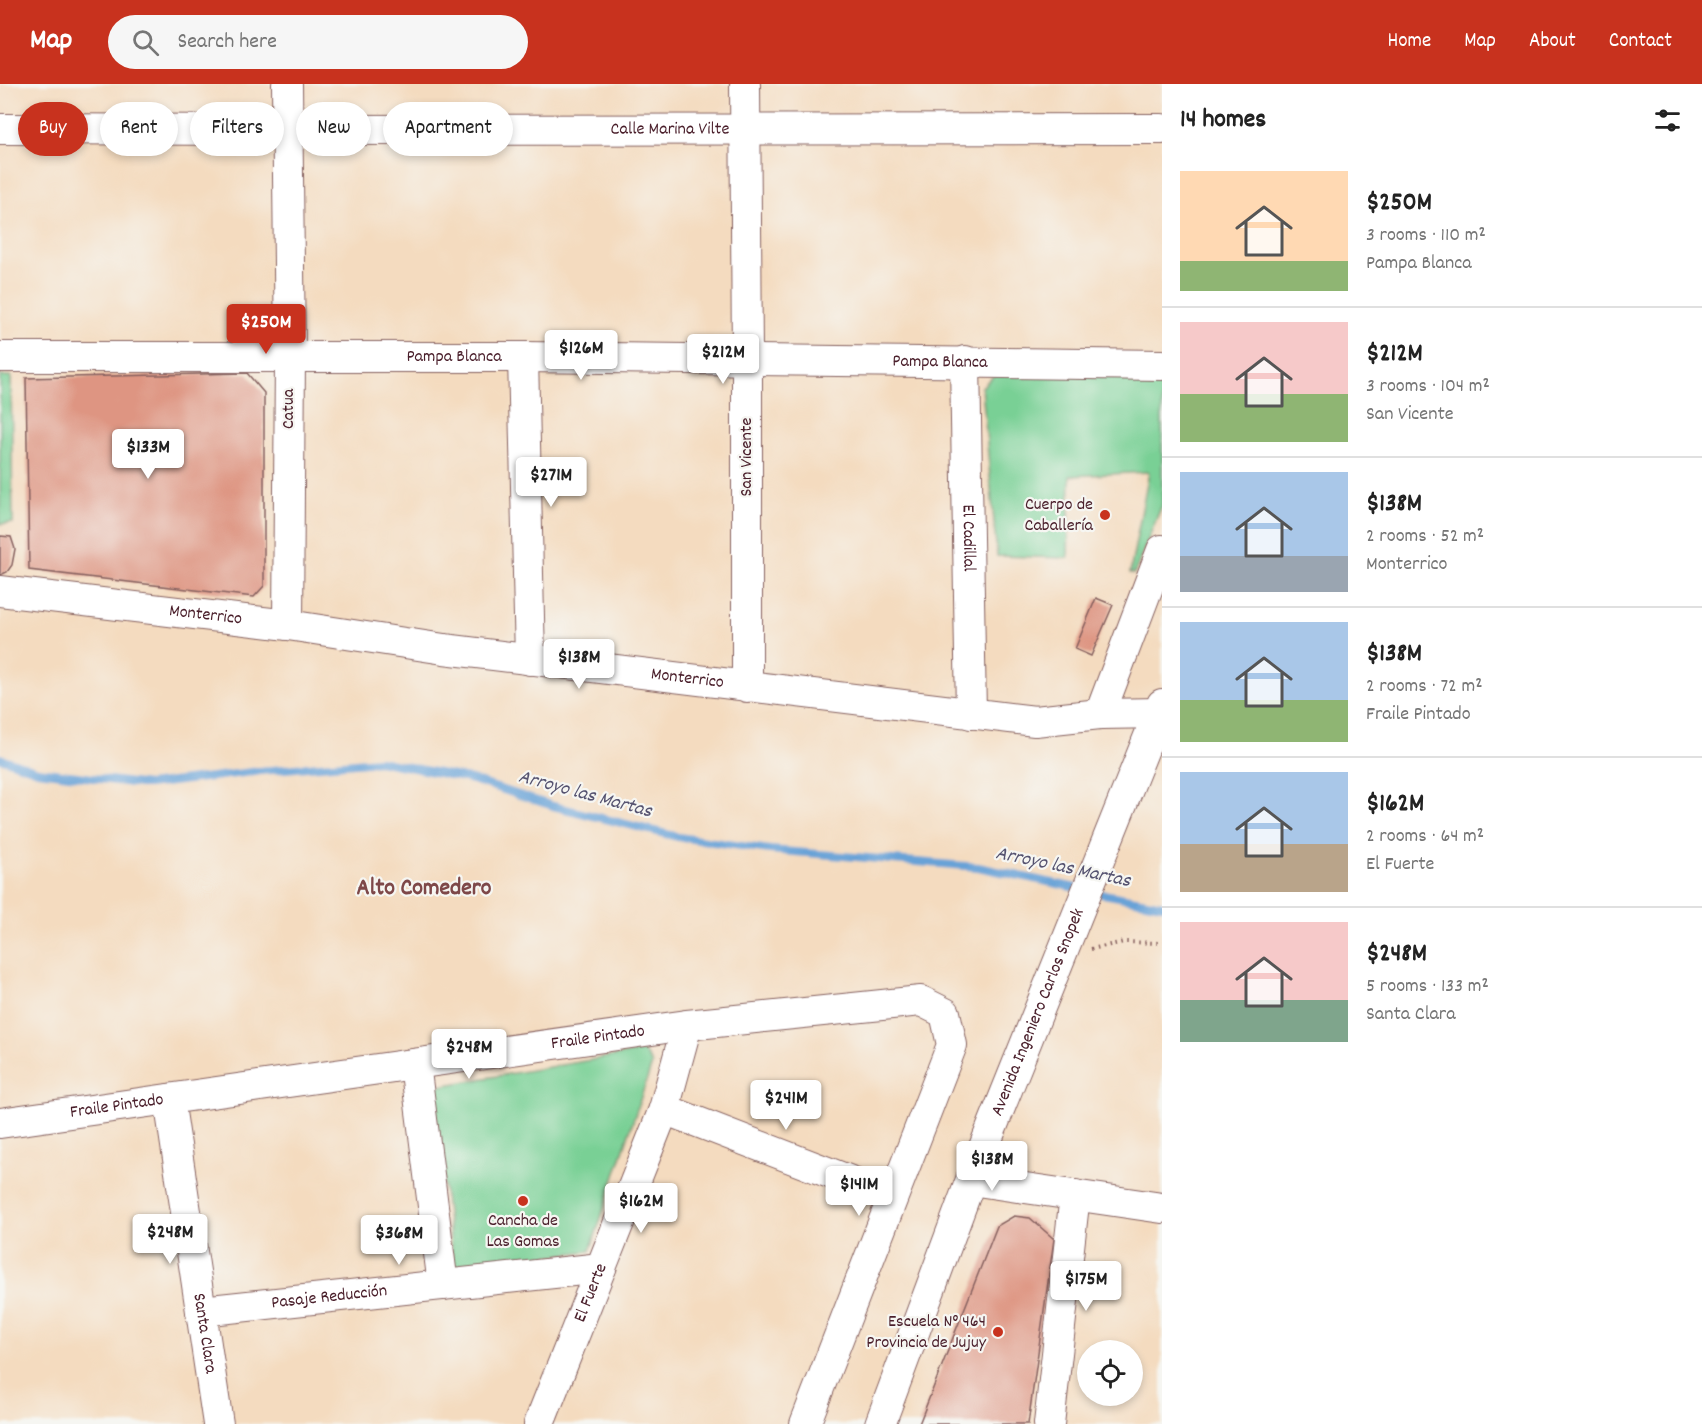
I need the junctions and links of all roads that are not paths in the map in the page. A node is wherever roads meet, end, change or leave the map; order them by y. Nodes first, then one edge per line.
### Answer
1 (287, 84) edge
2 (745, 84) edge
3 (0, 129) edge
4 (744, 129) junction
5 (1162, 129) edge
6 (287, 130) junction
7 (0, 357) edge
8 (290, 357) junction
9 (523, 357) junction
10 (747, 359) junction
11 (965, 361) junction
12 (1162, 365) edge
13 (1162, 550) edge
14 (0, 591) edge
15 (288, 625) junction
16 (530, 660) junction
17 (747, 687) junction
18 (1161, 710) edge
19 (971, 714) junction
20 (1100, 714) junction
21 (687, 1025) junction
22 (415, 1064) junction
23 (169, 1099) junction
24 (663, 1109) junction
25 (0, 1123) edge
26 (972, 1177) junction
27 (1075, 1195) junction
28 (892, 1197) junction
29 (1162, 1208) edge
30 (601, 1268) junction
31 (443, 1286) junction
32 (201, 1311) junction
33 (218, 1424) edge
34 (539, 1424) edge
35 (805, 1424) edge
36 (880, 1424) edge
37 (1049, 1424) edge

1 - 6 street, Catua
2 - 4 street, San Vicente
3 - 6 street, Calle Marina Vilte
4 - 5 street, Calle Marina Vilte
4 - 6 street, Calle Marina Vilte
4 - 10 street, San Vicente
6 - 8 street, Catua
7 - 8 street, Pampa Blanca
8 - 9 street, Pampa Blanca
8 - 15 street, Catua
9 - 10 street, Pampa Blanca
9 - 16 street
10 - 11 street, Pampa Blanca
10 - 17 street, San Vicente
11 - 12 street, Pampa Blanca
11 - 19 street, El Cadillal
13 - 20 street
14 - 15 street, Monterrico
15 - 16 street, Monterrico
16 - 17 street, Monterrico
17 - 19 street, Monterrico
18 - 20 street, Monterrico
18 - 26 street, Avenida Ingeniero Carlos Snopek
19 - 20 street, Monterrico
21 - 22 street, Fraile Pintado
21 - 24 street, El Fuerte
21 - 28 street, Fraile Pintado
22 - 23 street, Fraile Pintado
22 - 31 street
23 - 25 street, Fraile Pintado
23 - 32 street, Santa Clara
24 - 28 street
24 - 30 street, El Fuerte
26 - 27 street
26 - 36 street, Avenida Ingeniero Carlos Snopek
27 - 29 street
27 - 37 street
28 - 35 street
30 - 31 street, Pasaje Reducción
30 - 34 street, El Fuerte
31 - 32 street, Pasaje Reducción
32 - 33 street, Santa Clara

